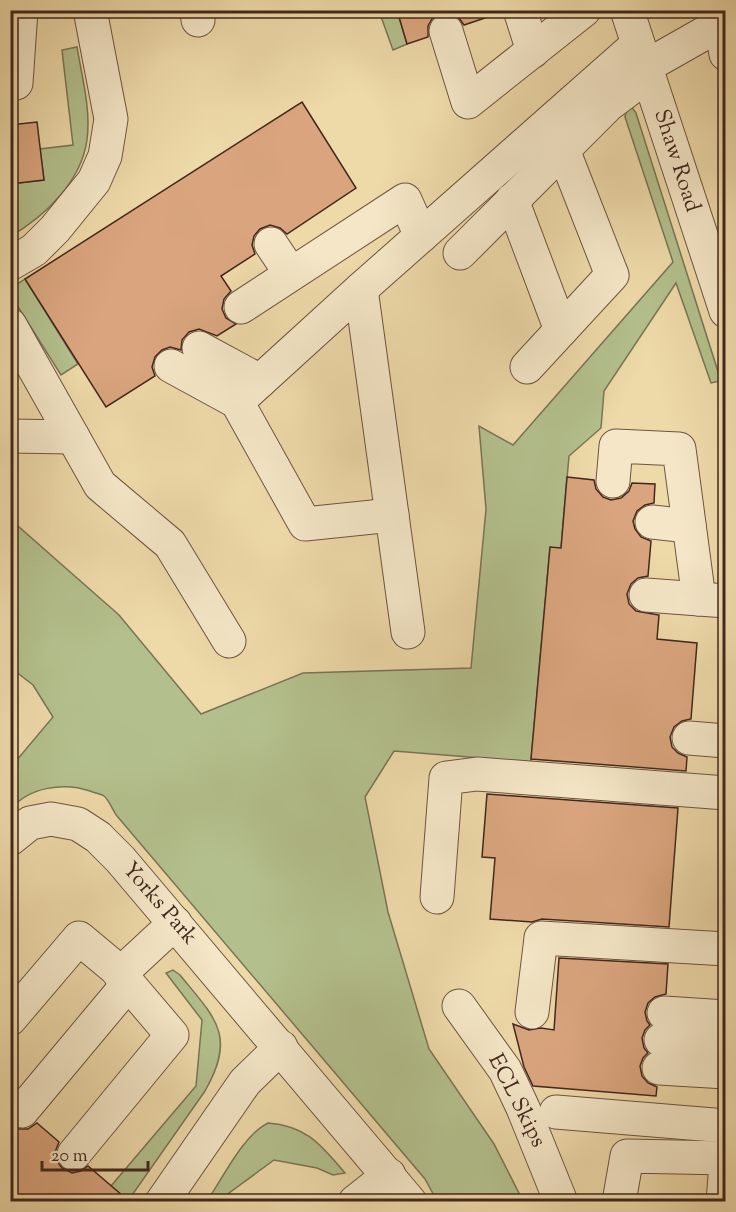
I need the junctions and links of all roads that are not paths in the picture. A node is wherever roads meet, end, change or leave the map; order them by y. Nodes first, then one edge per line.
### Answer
1 (21, 10) edge
2 (90, 10) edge
3 (520, 10) edge
4 (584, 10) edge
5 (627, 10) edge
6 (722, 27) edge
7 (446, 31) dead end
8 (533, 51) junction
9 (644, 62) junction
10 (10, 84) edge
11 (562, 150) junction
12 (512, 200) junction
13 (421, 236) junction
14 (271, 244) dead end
15 (460, 253) dead end
16 (10, 264) edge
17 (291, 274) junction
18 (361, 289) junction
19 (241, 307) dead end
20 (726, 311) edge
21 (10, 325) edge
22 (561, 330) junction
23 (199, 348) dead end
24 (171, 366) dead end
25 (527, 367) dead end
26 (249, 391) junction
27 (10, 436) edge
28 (73, 437) junction
29 (613, 481) dead end
30 (392, 515) junction
31 (652, 522) dead end
32 (689, 526) junction
33 (646, 595) dead end
34 (712, 600) edge
35 (408, 632) dead end
36 (229, 641) dead end
37 (689, 738) dead end
38 (726, 741) edge
39 (726, 793) edge
40 (10, 839) edge
41 (437, 897) dead end
42 (176, 923) junction
43 (726, 949) edge
44 (124, 979) junction
45 (459, 1006) dead end
46 (532, 1012) dead end
47 (726, 1017) edge
48 (10, 1019) edge
49 (661, 1040) junction
50 (726, 1044) edge
51 (280, 1047) junction
52 (726, 1072) edge
53 (22, 1111) dead end
54 (556, 1112) dead end
55 (726, 1126) edge
56 (74, 1154) dead end
57 (726, 1160) edge
58 (389, 1175) junction
59 (162, 1202) edge
60 (355, 1202) edge
61 (410, 1202) edge
62 (561, 1202) edge
63 (620, 1202) edge
64 (723, 1202) edge

1 - 10 street
2 - 16 street
3 - 8 street
4 - 8 street
5 - 9 street, Shaw Road
6 - 9 street
7 - 8 street
9 - 11 street
9 - 13 street
9 - 20 street, Shaw Road
11 - 12 street
11 - 22 street
12 - 15 street
12 - 22 street
13 - 17 street
13 - 18 street
14 - 17 street
17 - 19 street
18 - 26 street
18 - 30 street
21 - 28 street
22 - 25 street
23 - 26 street
24 - 26 street
26 - 30 street
27 - 28 street
28 - 36 street
29 - 32 street
30 - 35 street
31 - 32 street
32 - 34 street
33 - 34 street
37 - 38 street
39 - 41 street
40 - 42 street, Yorks Park
42 - 44 street
42 - 51 street, Yorks Park
43 - 46 street
44 - 48 street
44 - 53 street
44 - 56 street
45 - 62 street, ECL Skips
47 - 49 street
49 - 50 street
49 - 52 street
51 - 58 street, Yorks Park
51 - 59 street
54 - 55 street
57 - 63 street
57 - 64 street
58 - 60 street
58 - 61 street, Yorks Park

